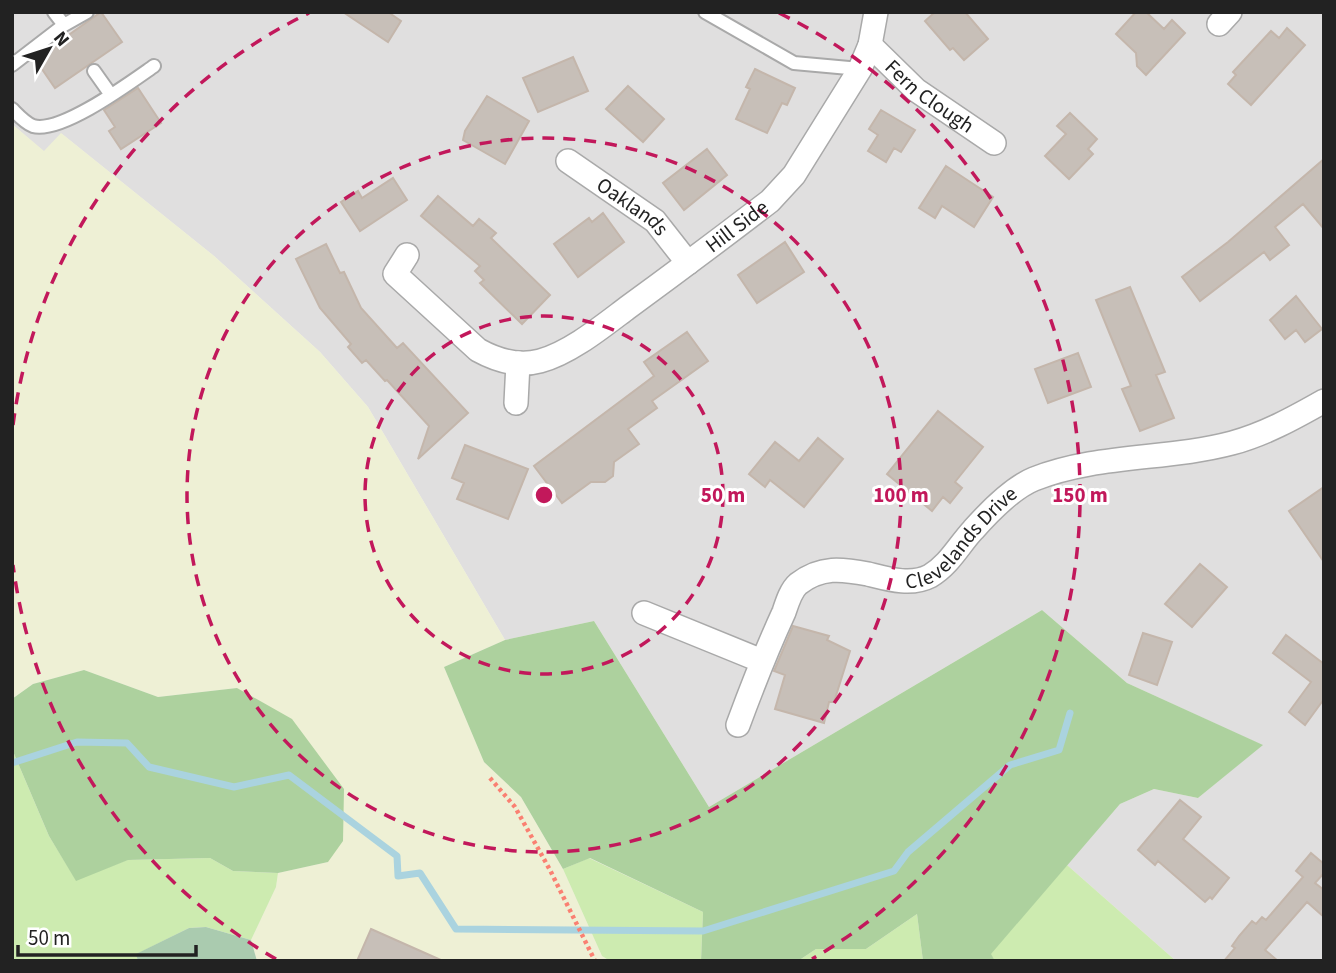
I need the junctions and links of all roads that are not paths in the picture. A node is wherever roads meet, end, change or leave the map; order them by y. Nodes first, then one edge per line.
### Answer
1 (54, 12) edge
2 (87, 12) edge
3 (705, 12) edge
4 (876, 12) edge
5 (64, 25) junction
6 (870, 45) junction
7 (12, 65) edge
8 (154, 66) dead end
9 (859, 69) junction
10 (94, 71) dead end
11 (111, 95) junction
12 (12, 109) edge
13 (995, 143) dead end
14 (568, 162) dead end
15 (407, 255) dead end
16 (688, 263) junction
17 (518, 363) junction
18 (1324, 401) edge
19 (516, 403) dead end
20 (644, 613) dead end
21 (762, 662) junction
22 (738, 725) dead end

1 - 5 lane
2 - 5 lane
3 - 9 lane
4 - 6 street, Hill Side
5 - 7 lane
6 - 9 street, Hill Side
6 - 13 street, Fern Clough
8 - 11 lane
9 - 16 street, Hill Side
10 - 11 lane
11 - 12 lane
14 - 16 street, Oaklands
15 - 17 street, Hill Side
16 - 17 street, Hill Side
17 - 19 street
18 - 21 street, Clevelands Drive
20 - 21 street
21 - 22 street

